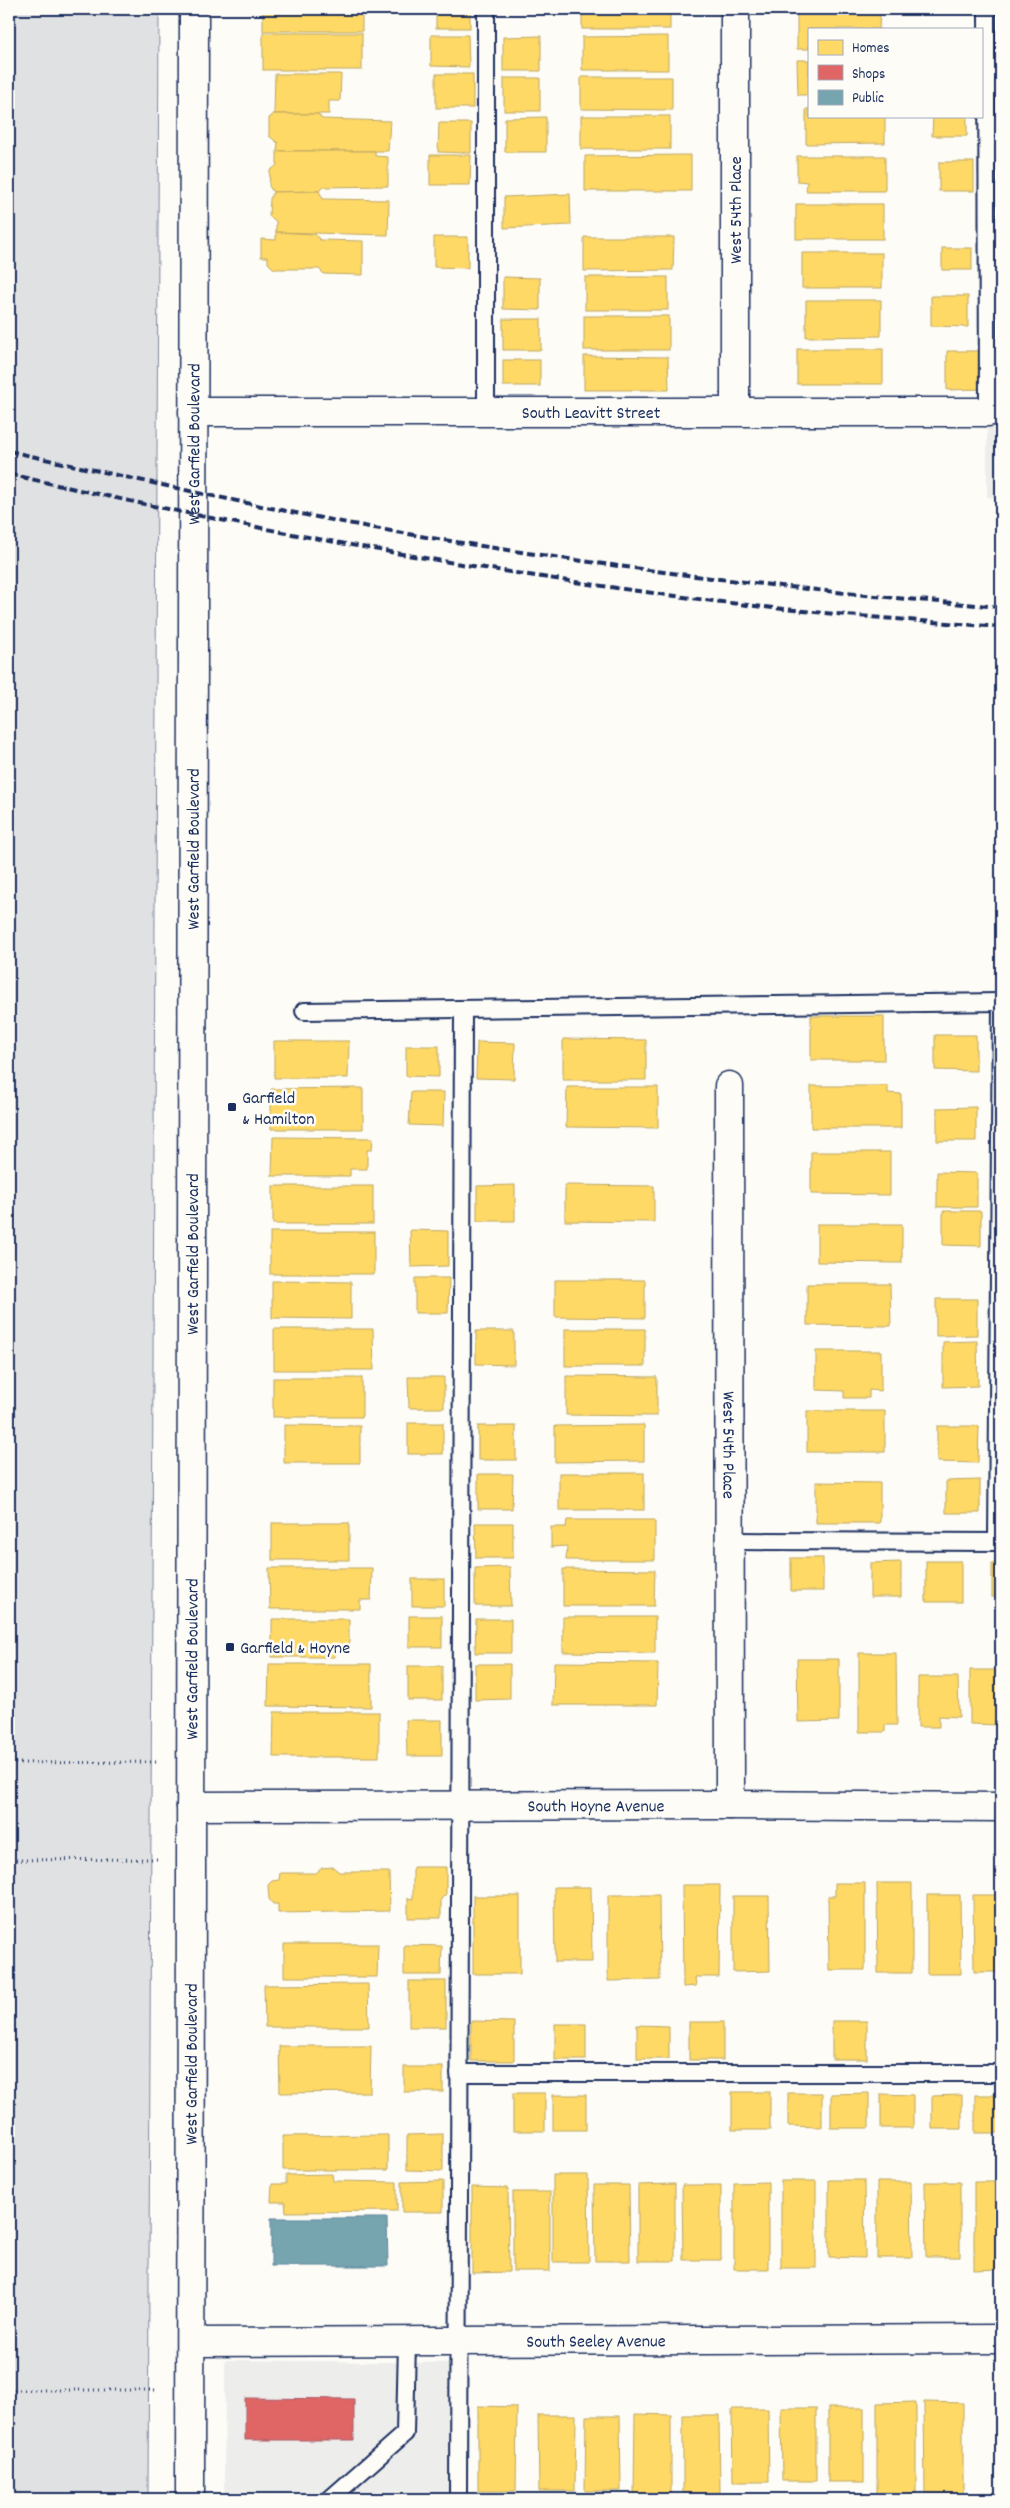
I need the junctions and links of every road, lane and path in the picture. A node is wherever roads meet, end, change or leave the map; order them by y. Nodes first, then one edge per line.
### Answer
1 (194, 9) edge
2 (486, 9) edge
3 (735, 9) edge
4 (987, 9) edge
5 (486, 411) junction
6 (736, 411) junction
7 (194, 412) junction
8 (988, 412) joint
9 (1001, 1002) edge
10 (463, 1009) junction
11 (304, 1011) dead end
12 (729, 1086) dead end
13 (730, 1542) junction
14 (999, 1542) edge
15 (158, 1762) dead end
16 (10, 1763) dead end
17 (730, 1805) junction
18 (191, 1806) junction
19 (460, 1806) junction
20 (1001, 1807) edge
21 (163, 1859) dead end
22 (11, 1860) dead end
23 (459, 2073) junction
24 (1001, 2073) edge
25 (1001, 2339) edge
26 (458, 2340) junction
27 (407, 2341) junction
28 (191, 2342) junction
29 (9, 2390) edge
30 (158, 2390) dead end
31 (190, 2499) edge
32 (330, 2499) edge
33 (458, 2499) edge

1 - 7 street, West Garfield Boulevard
2 - 5 lane
3 - 6 street, West 54th Place
4 - 8 lane
5 - 6 street, South Leavitt Street
5 - 7 street, South Leavitt Street
6 - 8 street, South Leavitt Street
7 - 18 street, West Garfield Boulevard
9 - 10 lane
9 - 14 lane
10 - 11 lane
10 - 19 lane
12 - 13 street, West 54th Place
13 - 14 lane
13 - 17 street, West 54th Place
15 - 16 path
17 - 19 street, South Hoyne Avenue
17 - 20 street, South Hoyne Avenue
18 - 19 street, South Hoyne Avenue
18 - 28 street, West Garfield Boulevard
19 - 23 lane
21 - 22 path
23 - 24 lane
23 - 26 lane
25 - 26 street, South Seeley Avenue
26 - 27 street, South Seeley Avenue
26 - 33 lane
27 - 28 street, South Seeley Avenue
27 - 32 lane
28 - 31 street, West Garfield Boulevard
29 - 30 path

